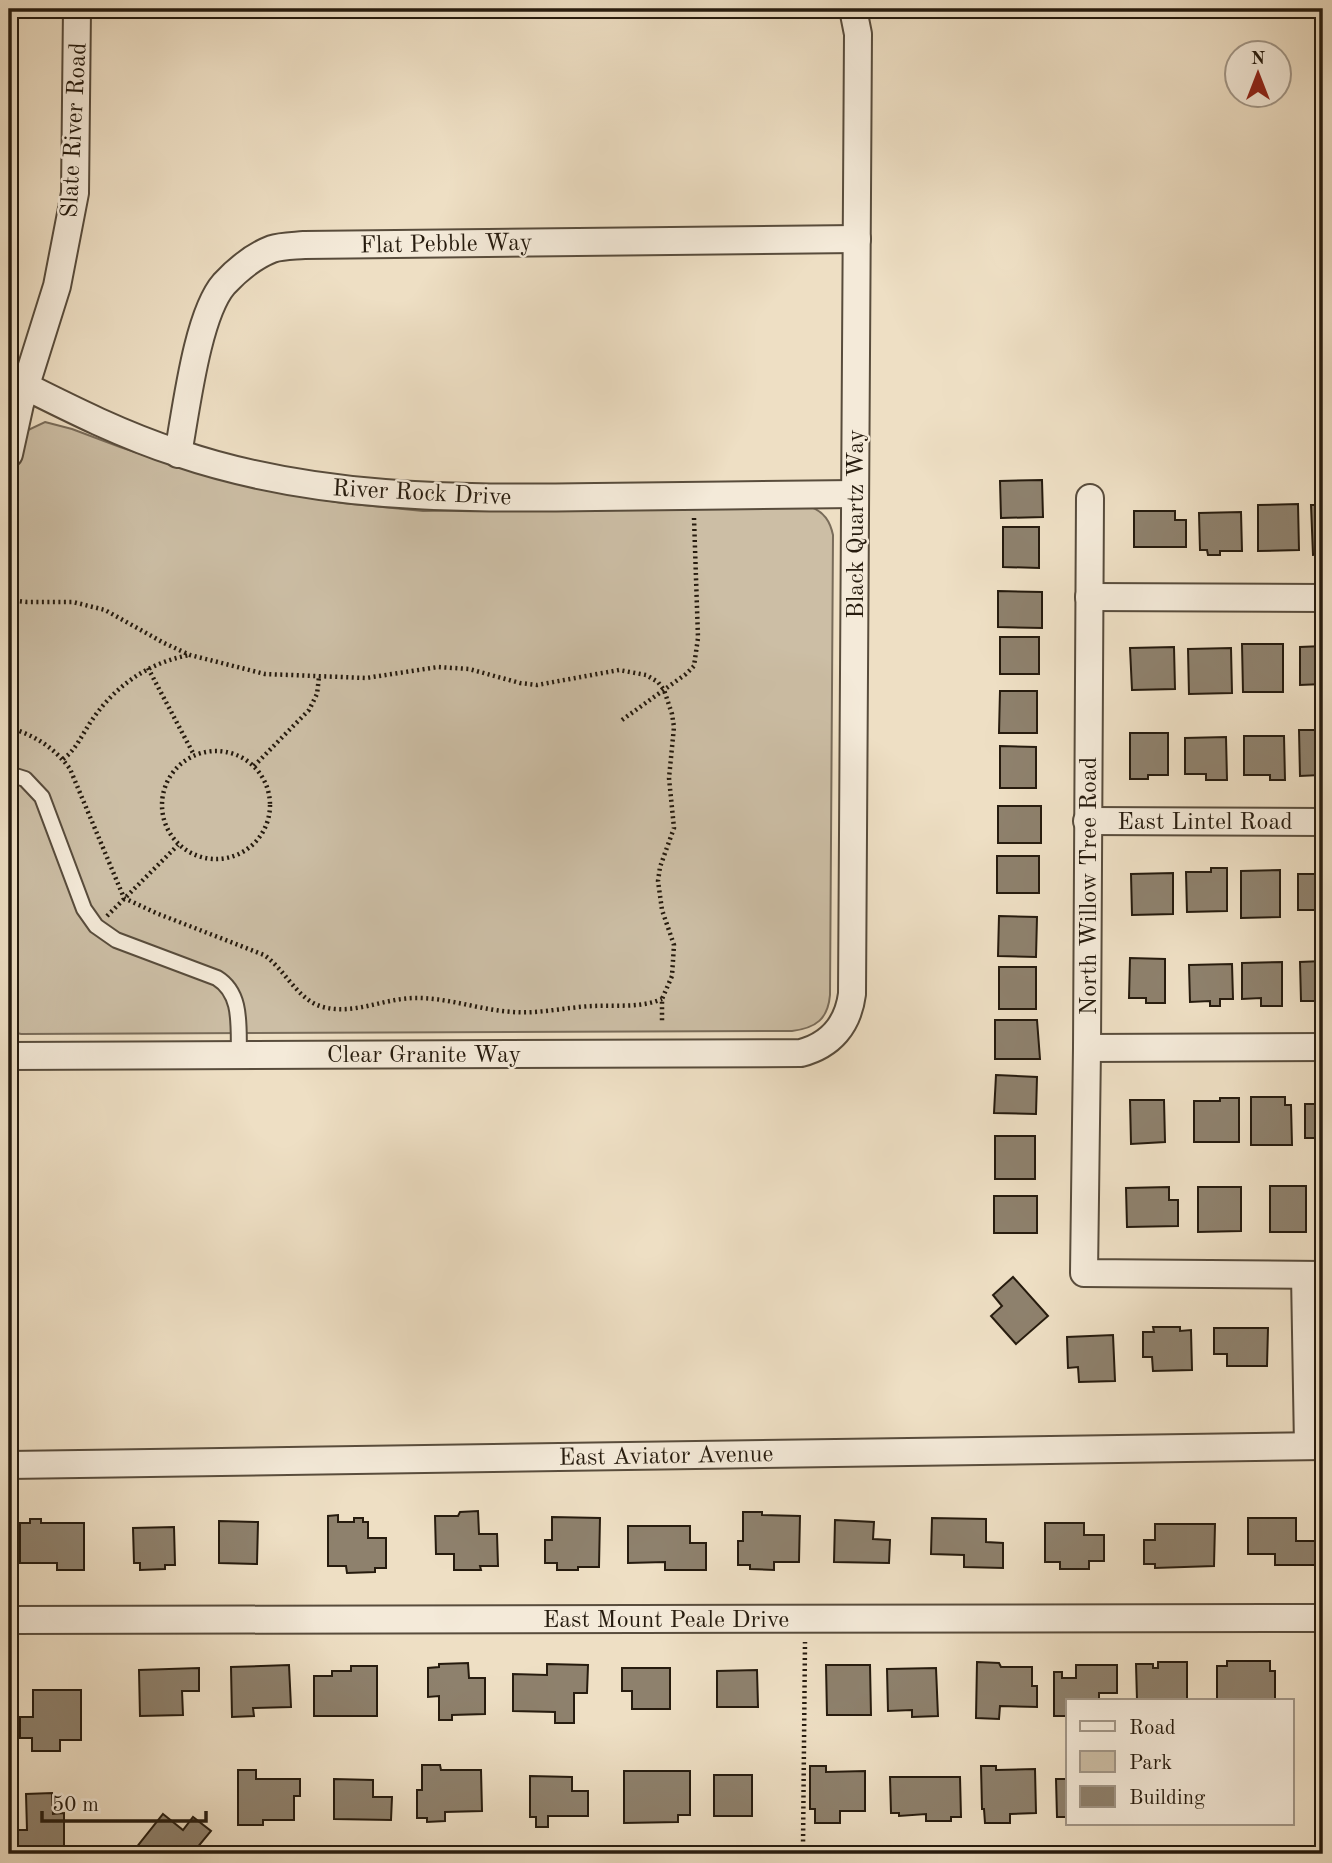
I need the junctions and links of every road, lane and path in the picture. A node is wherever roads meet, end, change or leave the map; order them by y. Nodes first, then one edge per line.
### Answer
1 (77, 9) edge
2 (853, 9) edge
3 (857, 239) junction
4 (17, 382) edge
5 (9, 454) edge
6 (178, 454) junction
7 (855, 494) junction
8 (1090, 498) dead end
9 (694, 517) dead end
10 (1089, 597) junction
11 (1323, 598) edge
12 (9, 600) edge
13 (190, 655) junction
14 (148, 668) junction
15 (319, 677) junction
16 (664, 690) junction
17 (622, 720) dead end
18 (9, 728) edge
19 (194, 755) junction
20 (62, 759) junction
21 (254, 766) junction
22 (9, 774) edge
23 (1087, 821) junction
24 (1323, 822) edge
25 (178, 845) junction
26 (124, 898) junction
27 (96, 926) junction
28 (662, 999) junction
29 (662, 1023) dead end
30 (835, 1035) joint
31 (1323, 1047) edge
32 (1087, 1048) junction
33 (239, 1055) junction
34 (9, 1056) edge
35 (1314, 1275) edge
36 (1316, 1446) edge
37 (9, 1465) edge
38 (1323, 1618) edge
39 (9, 1620) edge
40 (805, 1641) dead end
41 (803, 1847) dead end

1 - 4 street, Slate River Road
2 - 3 street, Black Quartz Way
3 - 6 street, Flat Pebble Way
3 - 7 street, Black Quartz Way
4 - 5 street, Slate River Road
4 - 6 street, River Rock Drive
6 - 7 street, River Rock Drive
7 - 30 street, Black Quartz Way
8 - 10 street, North Willow Tree Road
9 - 16 path
10 - 11 street
10 - 23 street, North Willow Tree Road
12 - 13 path
13 - 14 path
13 - 15 path
14 - 19 path
14 - 20 path
15 - 16 path
15 - 21 path
16 - 17 path
16 - 28 path
18 - 20 path
19 - 21 path
19 - 25 path
20 - 26 path
21 - 25 path
22 - 27 lane
23 - 24 street, East Lintel Road
23 - 32 street, North Willow Tree Road
25 - 26 path
26 - 27 path
26 - 28 path
27 - 33 lane
28 - 29 path
30 - 33 street, Clear Granite Way
31 - 32 street
32 - 35 street, North Willow Tree Road
33 - 34 street, Clear Granite Way
35 - 36 street
36 - 37 street, East Aviator Avenue
38 - 39 street, East Mount Peale Drive
40 - 41 path

